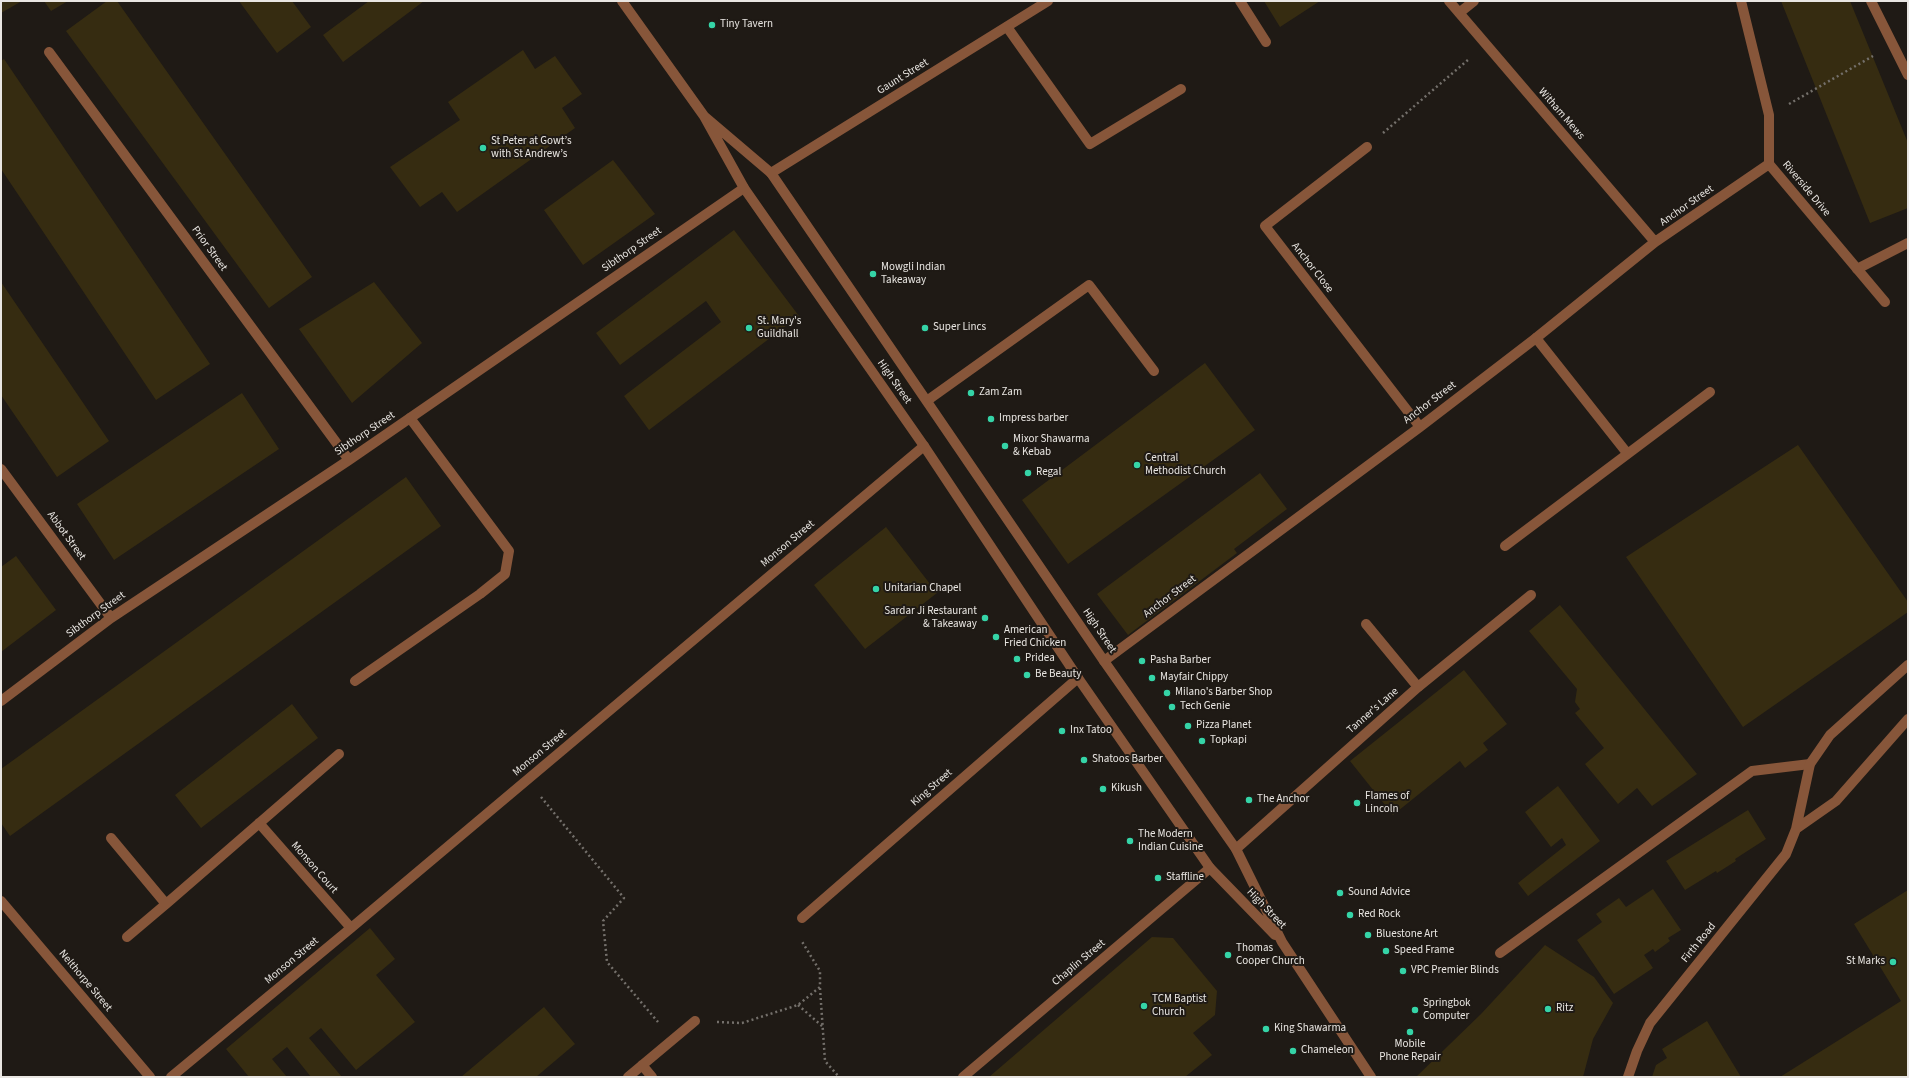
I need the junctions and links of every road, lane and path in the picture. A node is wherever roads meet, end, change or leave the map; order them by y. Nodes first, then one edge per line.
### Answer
1 (622, 1) edge
2 (1048, 1) edge
3 (1240, 1) edge
4 (1448, 1) edge
5 (1474, 1) edge
6 (1741, 1) edge
7 (1871, 1) edge
8 (1459, 13) junction
9 (1007, 26) junction
10 (1266, 42) dead end
11 (1486, 44) junction
12 (1893, 45) junction
13 (49, 52) dead end
14 (1908, 75) edge
15 (1181, 89) dead end
16 (1769, 115) junction
17 (704, 116) junction
18 (1367, 147) joint
19 (1769, 164) junction
20 (771, 173) junction
21 (744, 188) junction
22 (1655, 242) junction
23 (1908, 243) edge
24 (1857, 269) junction
25 (1885, 302) dead end
26 (1536, 338) junction
27 (1154, 371) dead end
28 (1710, 392) dead end
29 (928, 400) junction
30 (410, 418) junction
31 (1420, 427) junction
32 (924, 446) junction
33 (1627, 453) junction
34 (349, 460) junction
35 (1, 469) edge
36 (1505, 546) dead end
37 (1531, 595) dead end
38 (111, 618) junction
39 (1366, 624) dead end
40 (1104, 661) junction
41 (1908, 665) edge
42 (1078, 678) junction
43 (355, 681) dead end
44 (1418, 687) junction
45 (1, 701) edge
46 (1908, 719) edge
47 (339, 754) dead end
48 (1810, 764) junction
49 (527, 780) junction
50 (259, 823) junction
51 (1796, 829) junction
52 (111, 838) dead end
53 (1236, 849) junction
54 (1210, 868) junction
55 (1, 901) edge
56 (166, 904) junction
57 (802, 918) joint
58 (351, 928) junction
59 (127, 937) dead end
60 (1282, 942) junction
61 (1500, 953) dead end
62 (820, 987) junction
63 (798, 1005) junction
64 (695, 1021) joint
65 (822, 1026) junction
66 (672, 1040) junction
67 (642, 1065) junction
68 (150, 1077) edge
69 (171, 1077) edge
70 (628, 1077) edge
71 (652, 1077) edge
72 (839, 1077) edge
73 (963, 1077) edge
74 (1371, 1077) edge
75 (1628, 1077) edge

1 - 17 street
2 - 9 street, Gaunt Street
3 - 10 street
4 - 8 street, Witham Mews
5 - 8 street
6 - 16 street, Riverside Drive
7 - 12 street
8 - 11 street, Witham Mews
9 - 15 street
9 - 20 street, Gaunt Street
11 - 18 path
11 - 22 street, Witham Mews
12 - 14 street
12 - 16 path
13 - 34 street, Prior Street
16 - 19 street, Riverside Drive
17 - 20 street, High Street
17 - 21 street, High Street
18 - 31 street, Anchor Close
19 - 22 street, Anchor Street
19 - 24 street, Riverside Drive
20 - 29 street, High Street
21 - 30 street, Sibthorp Street
21 - 32 street, High Street
22 - 26 street, Anchor Street
23 - 24 street
24 - 25 street, Riverside Drive
26 - 31 street, Anchor Street
26 - 33 street
27 - 29 street
28 - 33 street
29 - 40 street, High Street
30 - 34 street, Sibthorp Street
30 - 43 street
31 - 40 street, Anchor Street
32 - 42 street, High Street
32 - 49 street, Monson Street
33 - 36 street
34 - 38 street, Sibthorp Street
35 - 38 street, Abbot Street
37 - 44 street, Tanner's Lane
38 - 45 street, Sibthorp Street
39 - 44 street
40 - 53 street, High Street
41 - 48 street, Firth Road
42 - 54 street, High Street
42 - 57 street, King Street
44 - 53 street, Tanner's Lane
46 - 51 street
47 - 50 street
48 - 51 street, Firth Road
48 - 61 street
49 - 58 street, Monson Street
49 - 66 path
50 - 56 street
50 - 58 street, Monson Court
51 - 75 street, Firth Road
52 - 56 street
53 - 60 street, High Street
54 - 60 street, High Street
54 - 73 street, Chaplin Street
55 - 68 street, Nelthorpe Street
56 - 59 street
57 - 62 path
58 - 69 street, Monson Street
60 - 74 street
62 - 63 path
62 - 65 path
63 - 64 path
63 - 65 path
64 - 66 street
65 - 72 path
66 - 67 street
67 - 70 street
67 - 71 street

